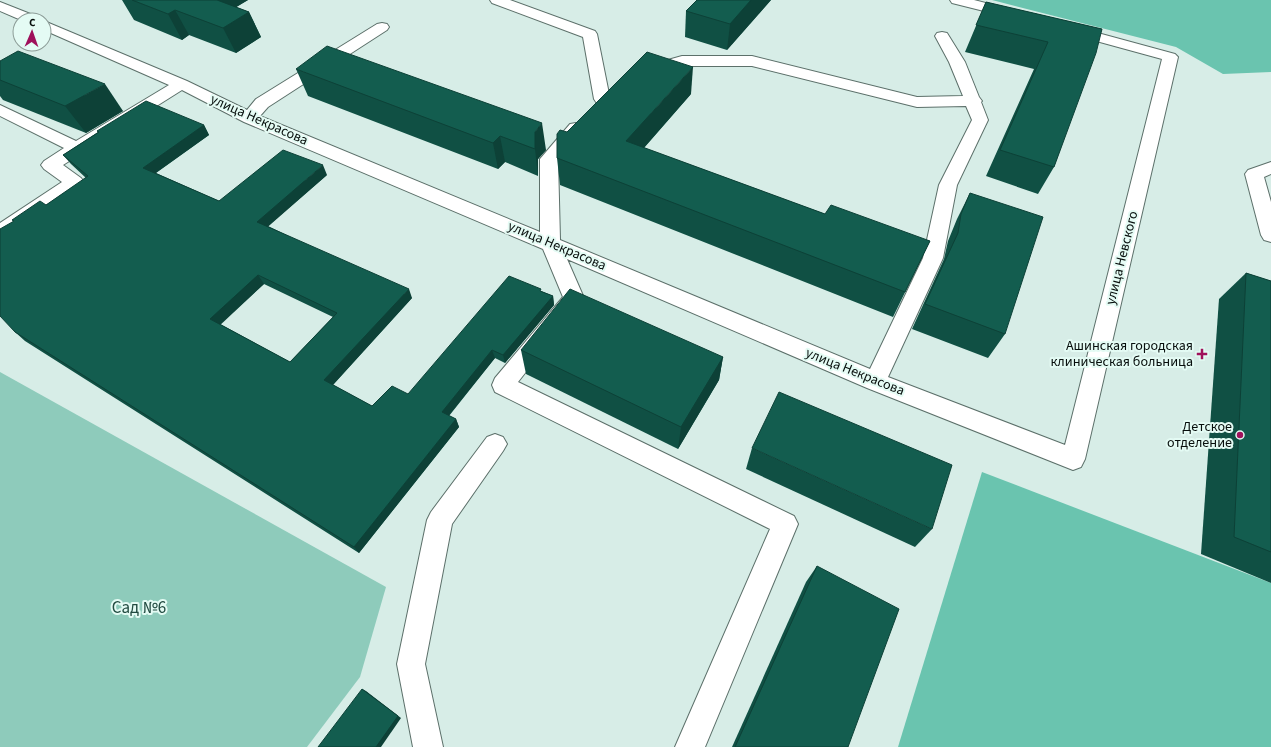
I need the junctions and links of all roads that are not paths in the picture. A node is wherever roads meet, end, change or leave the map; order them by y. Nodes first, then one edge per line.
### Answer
1 (497, 0) edge
2 (957, 0) edge
3 (0, 6) edge
4 (14, 12) edge
5 (1023, 17) edge
6 (1060, 26) edge
7 (382, 27) dead end
8 (52, 28) edge
9 (942, 36) dead end
10 (181, 84) junction
11 (602, 99) junction
12 (974, 101) junction
13 (0, 110) edge
14 (250, 118) junction
15 (77, 148) junction
16 (1271, 168) edge
17 (0, 232) edge
18 (1271, 234) edge
19 (550, 243) junction
20 (875, 381) junction
21 (495, 444) dead end
22 (1073, 459) joint
23 (423, 742) edge
24 (690, 747) edge

1 - 11 street
2 - 5 street
3 - 4 street
6 - 22 street, улица Невского
7 - 14 street
8 - 10 street, улица Некрасова
9 - 12 street
10 - 14 street, улица Некрасова
10 - 15 street
11 - 12 street
11 - 19 street
12 - 20 street
13 - 15 street
14 - 19 street, улица Некрасова
15 - 17 street
16 - 18 street
19 - 20 street, улица Некрасова
19 - 24 street
20 - 22 street, улица Некрасова
21 - 23 street

